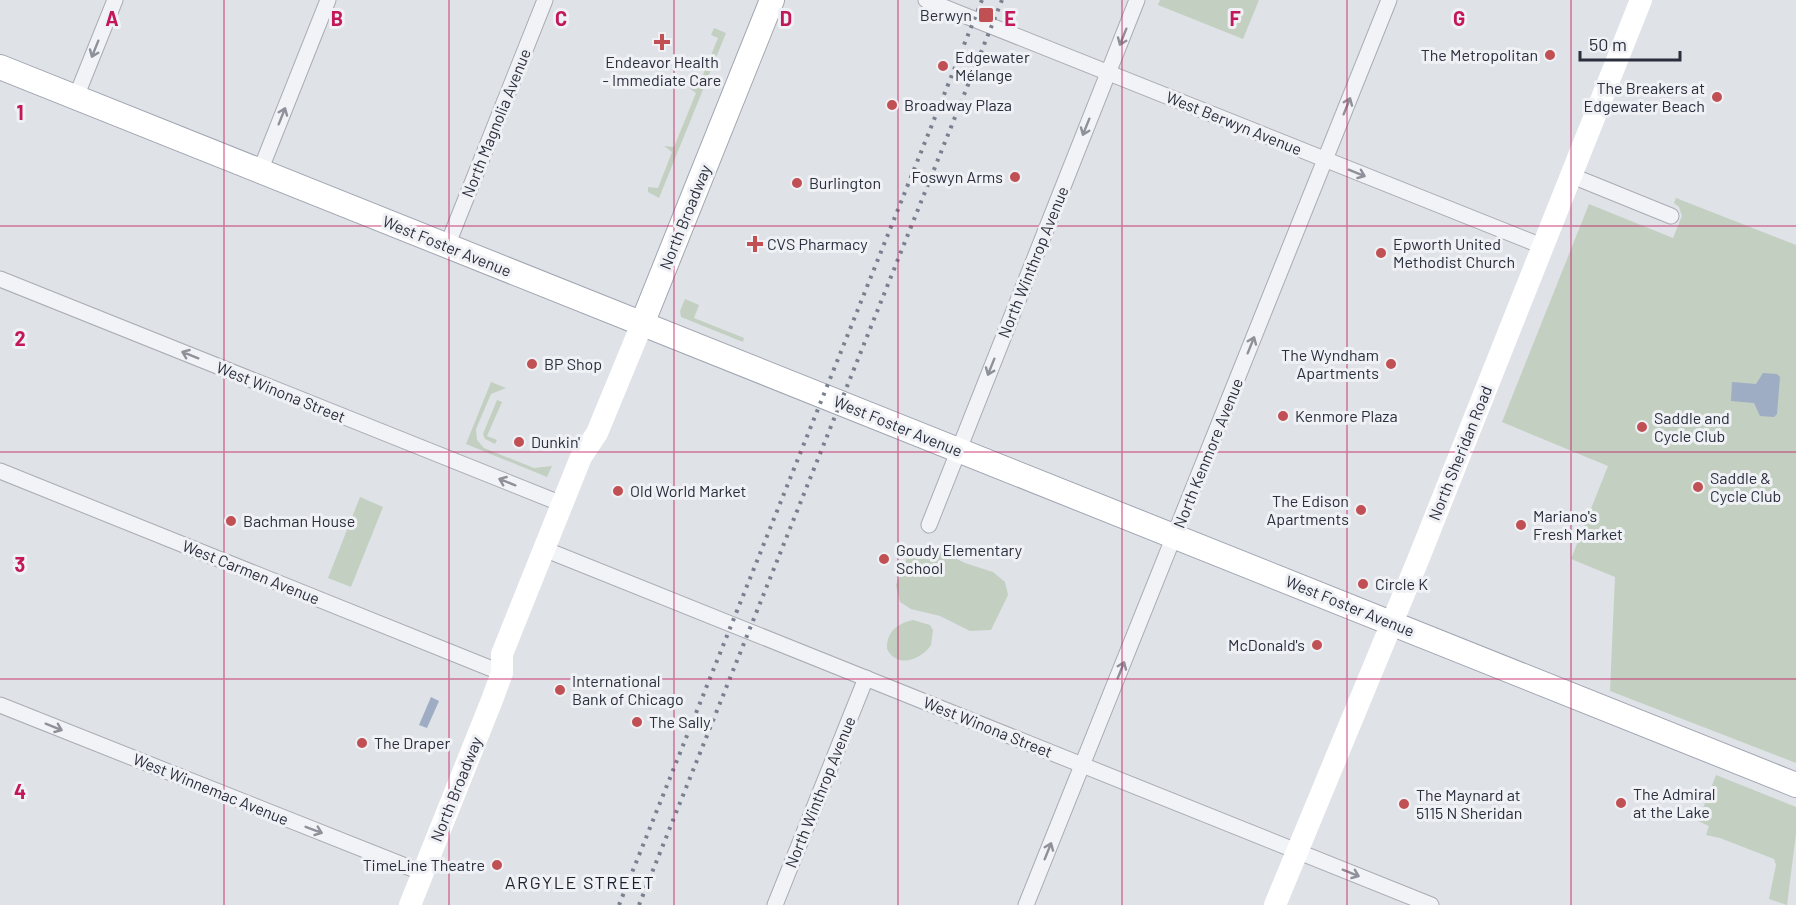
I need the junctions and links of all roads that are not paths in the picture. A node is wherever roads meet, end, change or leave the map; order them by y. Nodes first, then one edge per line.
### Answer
1 (115, 0) edge
2 (328, 0) edge
3 (545, 0) edge
4 (772, 0) edge
5 (926, 0) edge
6 (1137, 0) edge
7 (1389, 0) edge
8 (1641, 0) edge
9 (0, 67) edge
10 (1108, 73) junction
11 (76, 97) junction
12 (1325, 160) junction
13 (260, 171) junction
14 (1570, 175) junction
15 (1671, 216) dead end
16 (447, 246) junction
17 (1542, 246) junction
18 (0, 279) edge
19 (642, 324) junction
20 (597, 433) junction
21 (958, 450) junction
22 (0, 471) edge
23 (561, 504) junction
24 (929, 525) dead end
25 (1174, 536) junction
26 (550, 552) junction
27 (1392, 622) junction
28 (502, 673) junction
29 (866, 678) junction
30 (0, 705) edge
31 (1083, 765) junction
32 (1796, 785) edge
33 (1297, 851) junction
34 (423, 873) junction
35 (410, 905) edge
36 (774, 905) edge
37 (1026, 905) edge
38 (1275, 905) edge
39 (1431, 905) edge

1 -> 11 street
13 -> 2 street
3 - 16 street, North Magnolia Avenue
4 - 19 main road, North Broadway
5 - 10 street, West Berwyn Avenue
6 -> 10 street, North Winthrop Avenue
12 -> 7 street, North Kenmore Avenue
8 - 14 main road, North Sheridan Road
9 - 11 main road, West Foster Avenue
10 - 12 street, West Berwyn Avenue
10 -> 21 street, North Winthrop Avenue
11 - 13 main road, West Foster Avenue
12 -> 17 street, West Berwyn Avenue
25 -> 12 street, North Kenmore Avenue
13 - 16 main road, West Foster Avenue
14 - 15 street
14 - 17 main road, North Sheridan Road
16 - 19 main road, West Foster Avenue
17 - 27 main road, North Sheridan Road
23 -> 18 street, West Winona Street
19 - 20 main road, North Broadway
19 - 21 main road, West Foster Avenue
20 - 23 main road, North Broadway
20 - 26 main road, North Broadway
21 - 24 street, North Winthrop Avenue
21 - 25 main road, West Foster Avenue
22 - 28 street, West Carmen Avenue
23 - 26 main road, North Broadway
25 - 27 main road, West Foster Avenue
31 -> 25 street, North Kenmore Avenue
26 - 28 main road, North Broadway
26 - 29 street, West Winona Street
27 - 32 main road, West Foster Avenue
27 - 33 main road, North Sheridan Road
28 - 34 main road, North Broadway
29 - 31 street, West Winona Street
29 - 36 street, North Winthrop Avenue
30 -> 34 street, West Winnemac Avenue
31 - 33 street, West Winona Street
37 -> 31 street, North Kenmore Avenue
33 - 38 main road, North Sheridan Road
33 -> 39 street, West Winona Street
34 - 35 main road, North Broadway

